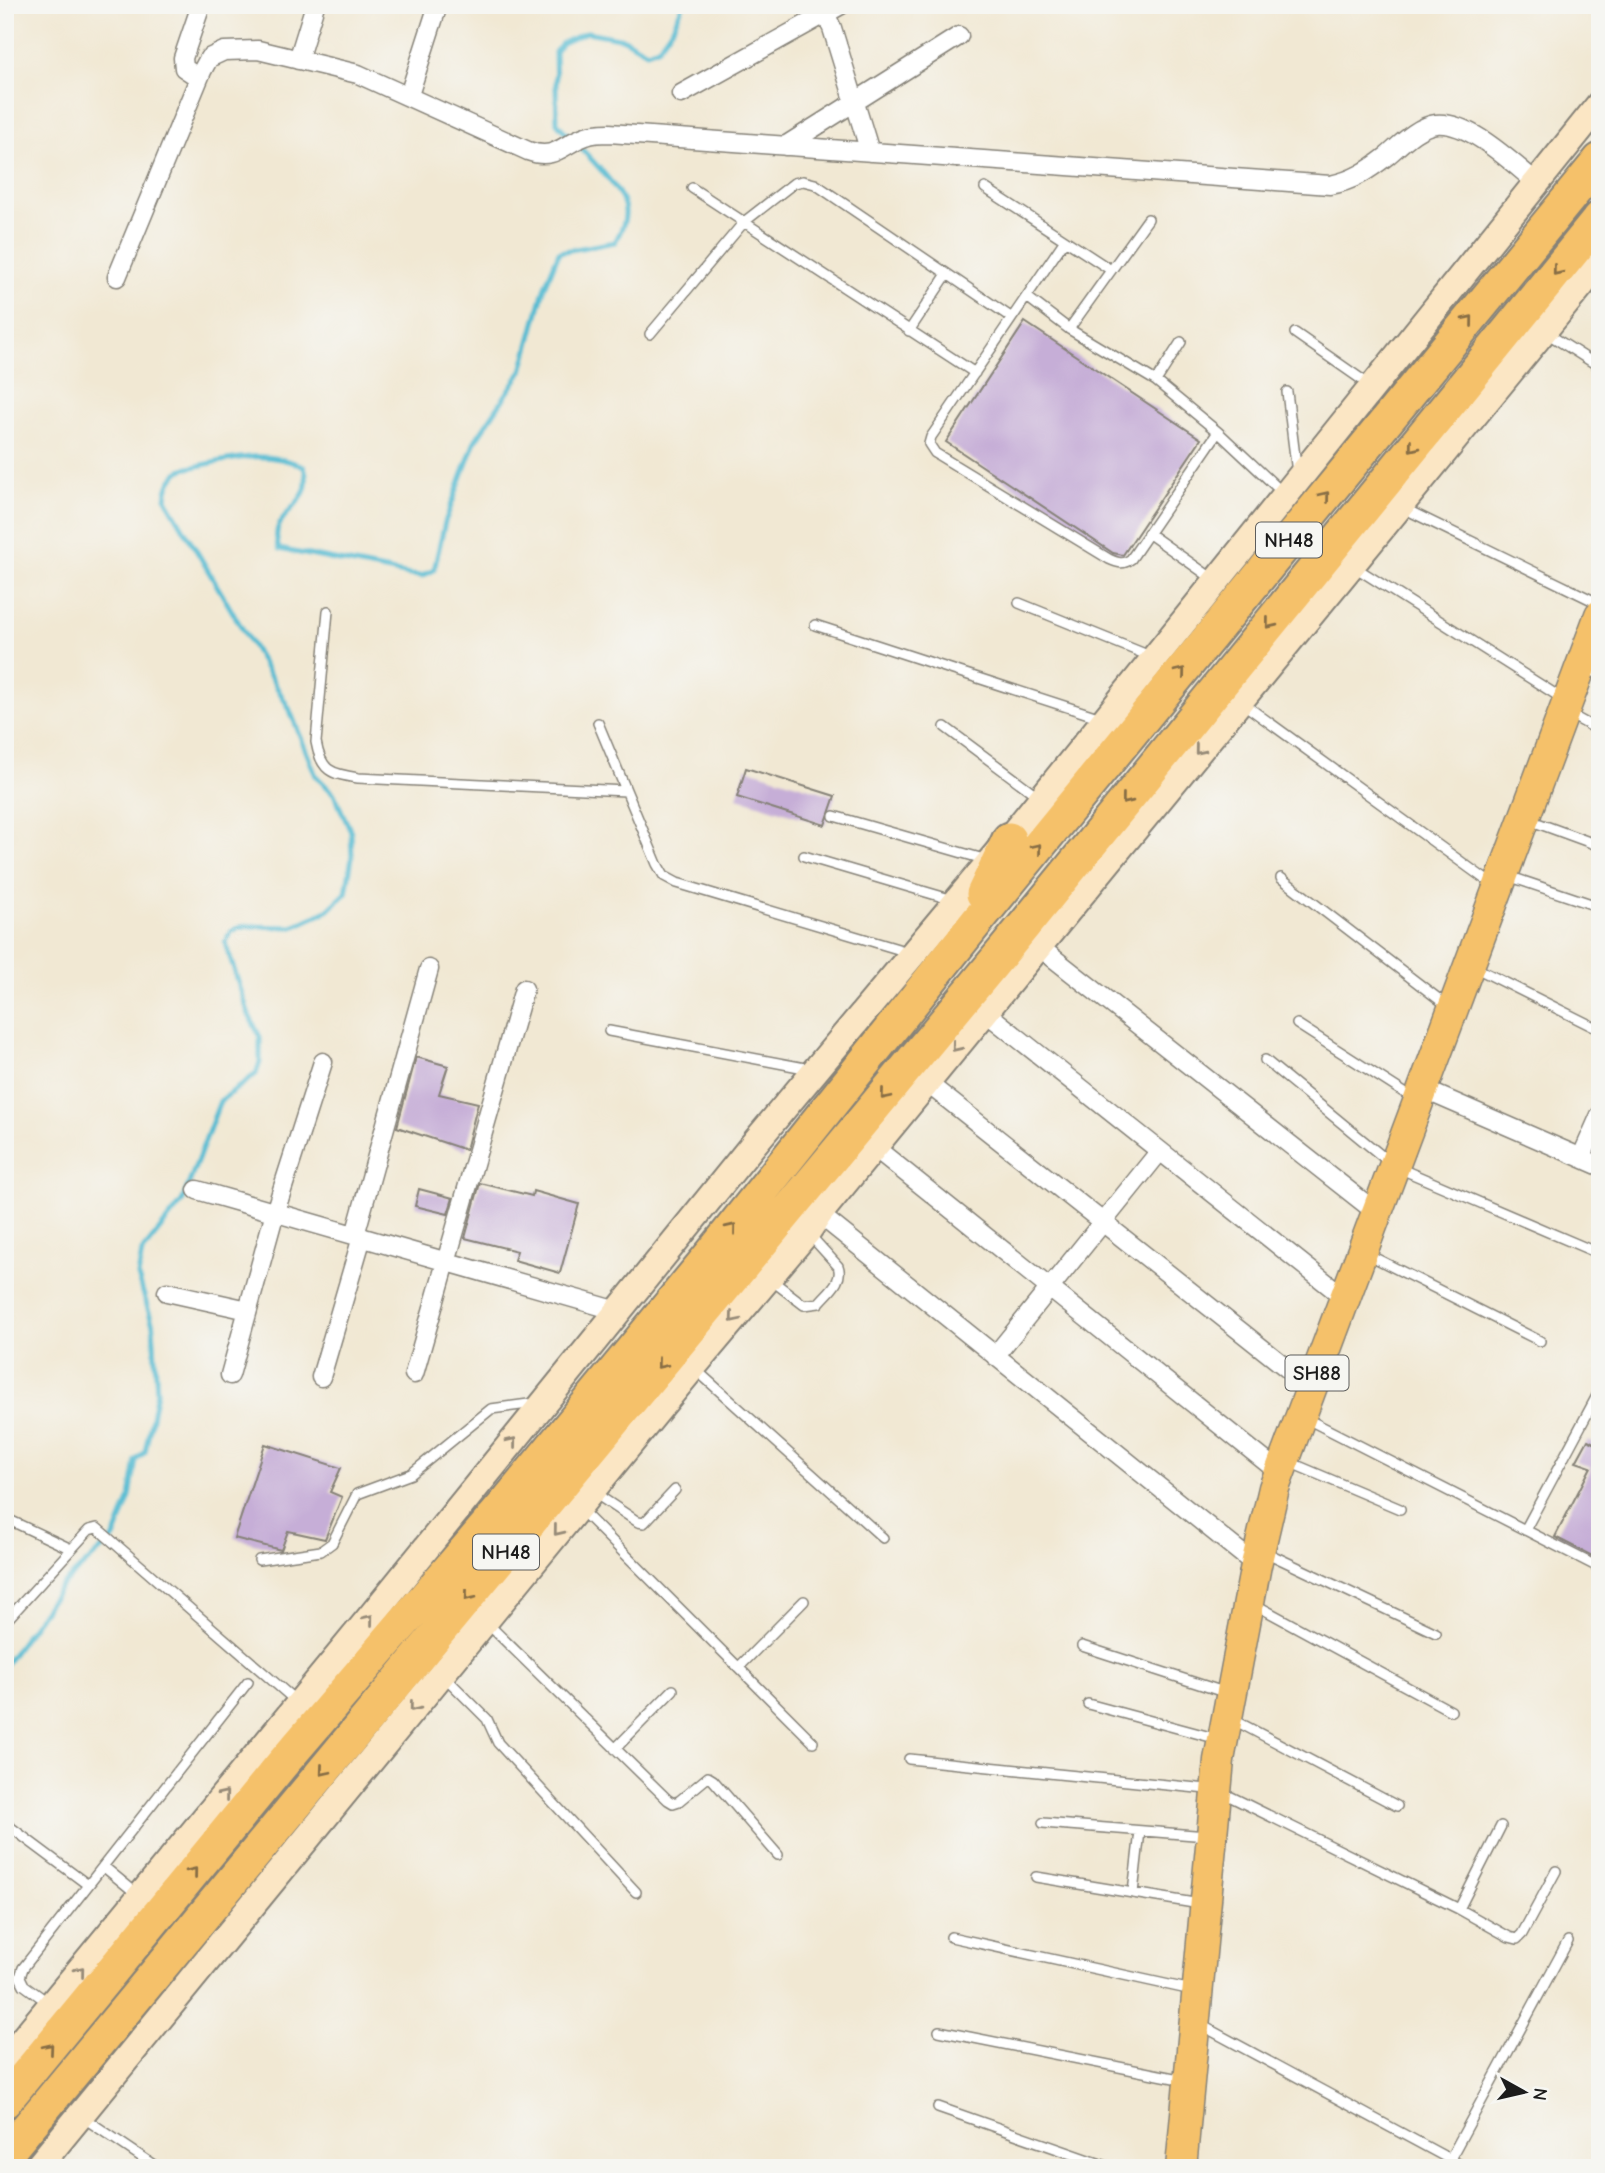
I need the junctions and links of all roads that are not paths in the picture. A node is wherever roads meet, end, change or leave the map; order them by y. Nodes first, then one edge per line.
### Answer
1 (201, 5) edge
2 (315, 5) edge
3 (438, 5) edge
4 (829, 9) edge
5 (958, 36) dead end
6 (298, 60) junction
7 (199, 78) junction
8 (681, 94) dead end
9 (409, 95) junction
10 (853, 103) junction
11 (1600, 104) edge
12 (785, 146) junction
13 (870, 152) junction
14 (1600, 160) edge
15 (1537, 183) junction
16 (985, 187) dead end
17 (692, 188) dead end
18 (1600, 218) edge
19 (1148, 219) dead end
20 (744, 222) junction
21 (1065, 240) junction
22 (1600, 262) edge
23 (1111, 270) junction
24 (947, 274) junction
25 (117, 277) dead end
26 (1027, 296) junction
27 (1012, 318) junction
28 (1069, 329) junction
29 (909, 331) junction
30 (1543, 331) junction
31 (1295, 333) dead end
32 (650, 334) dead end
33 (1181, 342) dead end
34 (1600, 367) edge
35 (975, 373) junction
36 (1156, 381) junction
37 (1372, 388) junction
38 (1287, 392) dead end
39 (1218, 432) junction
40 (1292, 488) junction
41 (1399, 506) junction
42 (1148, 533) junction
43 (1351, 565) junction
44 (1216, 582) junction
45 (1019, 603) dead end
46 (328, 611) dead end
47 (1598, 620) edge
48 (815, 625) dead end
49 (1155, 658) junction
50 (1591, 669) edge
51 (1240, 701) junction
52 (1566, 706) junction
53 (1105, 720) junction
54 (597, 723) dead end
55 (945, 727) dead end
56 (1600, 731) edge
57 (626, 792) junction
58 (1042, 799) junction
59 (834, 816) dead end
60 (1524, 818) junction
61 (1600, 846) edge
62 (1000, 850) junction
63 (804, 856) dead end
64 (1282, 878) dead end
65 (1500, 881) junction
66 (957, 901) junction
67 (1600, 906) edge
68 (1042, 942) junction
69 (957, 946) junction
70 (913, 954) junction
71 (1469, 965) junction
72 (429, 969) dead end
73 (982, 976) junction
74 (524, 989) dead end
75 (1452, 1010) junction
76 (984, 1011) junction
77 (1297, 1024) dead end
78 (1600, 1030) edge
79 (609, 1031) dead end
80 (1265, 1060) dead end
81 (323, 1062) dead end
82 (816, 1070) junction
83 (926, 1082) junction
84 (1421, 1095) junction
85 (1600, 1115) edge
86 (874, 1147) junction
87 (1160, 1152) junction
88 (1581, 1158) junction
89 (1394, 1166) junction
90 (1600, 1166) edge
91 (198, 1189) dead end
92 (275, 1212) junction
93 (1377, 1213) junction
94 (813, 1223) junction
95 (1103, 1223) junction
96 (358, 1236) junction
97 (1362, 1252) junction
98 (1600, 1254) edge
99 (447, 1261) junction
100 (768, 1278) junction
101 (1050, 1288) junction
102 (167, 1292) dead end
103 (1345, 1298) junction
104 (248, 1310) junction
105 (618, 1311) junction
106 (1540, 1342) dead end
107 (995, 1356) junction
108 (693, 1367) junction
109 (414, 1374) dead end
110 (230, 1375) dead end
111 (321, 1377) dead end
112 (1311, 1388) junction
113 (1600, 1390) edge
114 (545, 1402) junction
115 (1301, 1416) junction
116 (1282, 1466) junction
117 (675, 1490) dead end
118 (584, 1499) junction
119 (1399, 1509) dead end
120 (5, 1518) edge
121 (1525, 1530) junction
122 (883, 1538) dead end
123 (71, 1549) junction
124 (1258, 1558) junction
125 (259, 1559) dead end
126 (1600, 1568) edge
127 (804, 1601) dead end
128 (1250, 1601) junction
129 (485, 1621) junction
130 (5, 1622) edge
131 (1436, 1633) dead end
132 (1082, 1646) dead end
133 (739, 1667) junction
134 (441, 1674) junction
135 (248, 1682) dead end
136 (673, 1690) dead end
137 (299, 1704) junction
138 (1088, 1704) dead end
139 (1451, 1711) dead end
140 (1228, 1717) junction
141 (813, 1742) dead end
142 (615, 1749) junction
143 (909, 1759) dead end
144 (1217, 1790) junction
145 (1397, 1806) dead end
146 (5, 1823) edge
147 (1043, 1823) dead end
148 (1501, 1826) dead end
149 (1140, 1831) junction
150 (1212, 1837) junction
151 (778, 1855) dead end
152 (103, 1866) junction
153 (1556, 1871) dead end
154 (1036, 1878) dead end
155 (88, 1885) junction
156 (636, 1892) dead end
157 (1133, 1893) junction
158 (140, 1897) junction
159 (1206, 1905) junction
160 (1459, 1909) junction
161 (951, 1937) dead end
162 (1569, 1941) dead end
163 (1198, 1991) junction
164 (52, 2005) junction
165 (1194, 2022) junction
166 (939, 2031) dead end
167 (5, 2061) edge
168 (1189, 2081) junction
169 (5, 2101) edge
170 (938, 2107) dead end
171 (80, 2115) junction
172 (5, 2155) edge
173 (1450, 2159) junction
174 (37, 2168) edge
175 (158, 2168) edge
176 (1112, 2168) edge
177 (1181, 2168) edge
178 (1466, 2168) edge

1 - 7 street
2 - 6 street
3 - 9 street
4 - 8 street
4 - 10 street
5 - 10 street
6 - 7 street
6 - 9 street
7 - 25 street
9 - 12 street
10 - 12 street
10 - 13 street
11 - 15 street
12 - 13 street
13 - 15 street
69 -> 14 highway, NH48
15 - 37 street
16 - 21 lane
17 - 20 lane
18 -> 73 highway, NH48
19 - 23 lane
20 - 24 lane
20 - 29 lane
20 - 32 lane
21 - 23 lane
21 - 26 lane
22 - 30 street
23 - 28 lane
24 - 27 lane
24 - 29 lane
26 - 27 lane
26 - 28 lane
27 - 35 lane
28 - 36 lane
29 - 35 lane
30 - 34 lane
30 - 41 street
31 - 37 lane
33 - 36 lane
35 - 42 lane
36 - 39 lane
37 - 40 street
38 - 40 lane
39 - 40 lane
39 - 42 lane
40 - 44 street
41 - 43 street
41 - 47 lane
42 - 44 lane
43 - 51 street
43 - 52 lane
44 - 49 street
45 - 49 lane
46 - 57 lane
47 - 50 main road, SH88
48 - 53 lane
49 - 53 street
50 - 52 main road, SH88
51 - 65 lane
51 -> 68 street
52 - 56 lane
52 - 60 main road, SH88
53 - 58 street
54 - 57 lane
55 - 58 lane
57 - 70 lane
58 - 62 street
59 - 62 lane
60 - 61 lane
60 - 65 main road, SH88
62 - 66 street
62 - 69 highway
63 - 66 lane
64 - 75 lane
65 - 67 lane
65 - 71 main road, SH88
66 - 70 street
68 - 73 highway
68 - 76 street
68 - 93 street
169 -> 69 highway, NH48
70 - 82 street
71 - 75 main road, SH88
71 - 78 lane
72 - 96 street
73 -> 172 highway, NH48
74 - 99 street
75 - 84 main road, SH88
76 -> 83 street
76 - 87 street
77 - 84 lane
79 - 82 lane
80 - 89 lane
81 - 92 street
82 - 105 street
83 - 86 street
83 - 95 street
84 - 88 street
84 - 89 main road, SH88
85 - 88 street
86 - 94 street
86 - 101 street
87 - 95 street
87 - 103 street
88 - 90 street
89 - 93 main road, SH88
89 - 98 lane
91 - 92 street
92 - 96 street
92 - 104 street
93 - 97 main road, SH88
94 - 100 street
94 - 100 lane
94 - 107 street
95 - 101 street
95 - 112 street
96 - 99 street
96 - 111 street
97 - 103 main road, SH88
97 - 106 lane
99 - 105 street
99 - 109 street
100 -> 108 street
101 - 107 street
101 - 116 street
102 - 104 street
103 - 112 main road, SH88
104 - 110 street
105 - 114 street
107 - 124 street
108 - 118 street
108 - 122 lane
112 - 115 main road, SH88
113 - 121 lane
114 - 125 lane
137 -> 114 street
115 - 116 main road, SH88
115 - 121 lane
116 - 119 lane
116 - 124 main road, SH88
117 - 118 lane
118 -> 129 street
118 - 133 lane
120 - 123 lane
121 - 126 lane
123 - 130 lane
123 - 137 lane
124 - 128 main road, SH88
124 - 131 lane
127 - 133 lane
128 - 139 lane
128 - 140 main road, SH88
129 - 134 street
129 - 142 lane
132 - 140 lane
133 - 141 lane
134 - 156 lane
134 -> 171 street
135 - 152 lane
136 - 142 lane
158 -> 137 street
138 - 140 lane
140 - 144 main road, SH88
140 - 145 lane
142 - 151 lane
143 - 144 lane
144 - 150 main road, SH88
144 - 160 lane
146 - 155 lane
147 - 149 lane
148 - 160 lane
149 - 150 lane
149 - 157 lane
150 - 159 main road, SH88
152 - 155 lane
152 - 158 lane
153 - 160 lane
154 - 157 lane
155 - 164 lane
157 - 159 lane
164 -> 158 street
159 - 163 main road, SH88
161 - 163 lane
162 - 173 lane
163 - 165 main road, SH88
164 - 167 street
165 - 168 main road, SH88
165 - 173 lane
166 - 168 lane
168 - 177 main road, SH88
170 - 176 lane
171 - 174 street
171 - 175 lane
173 - 178 lane

